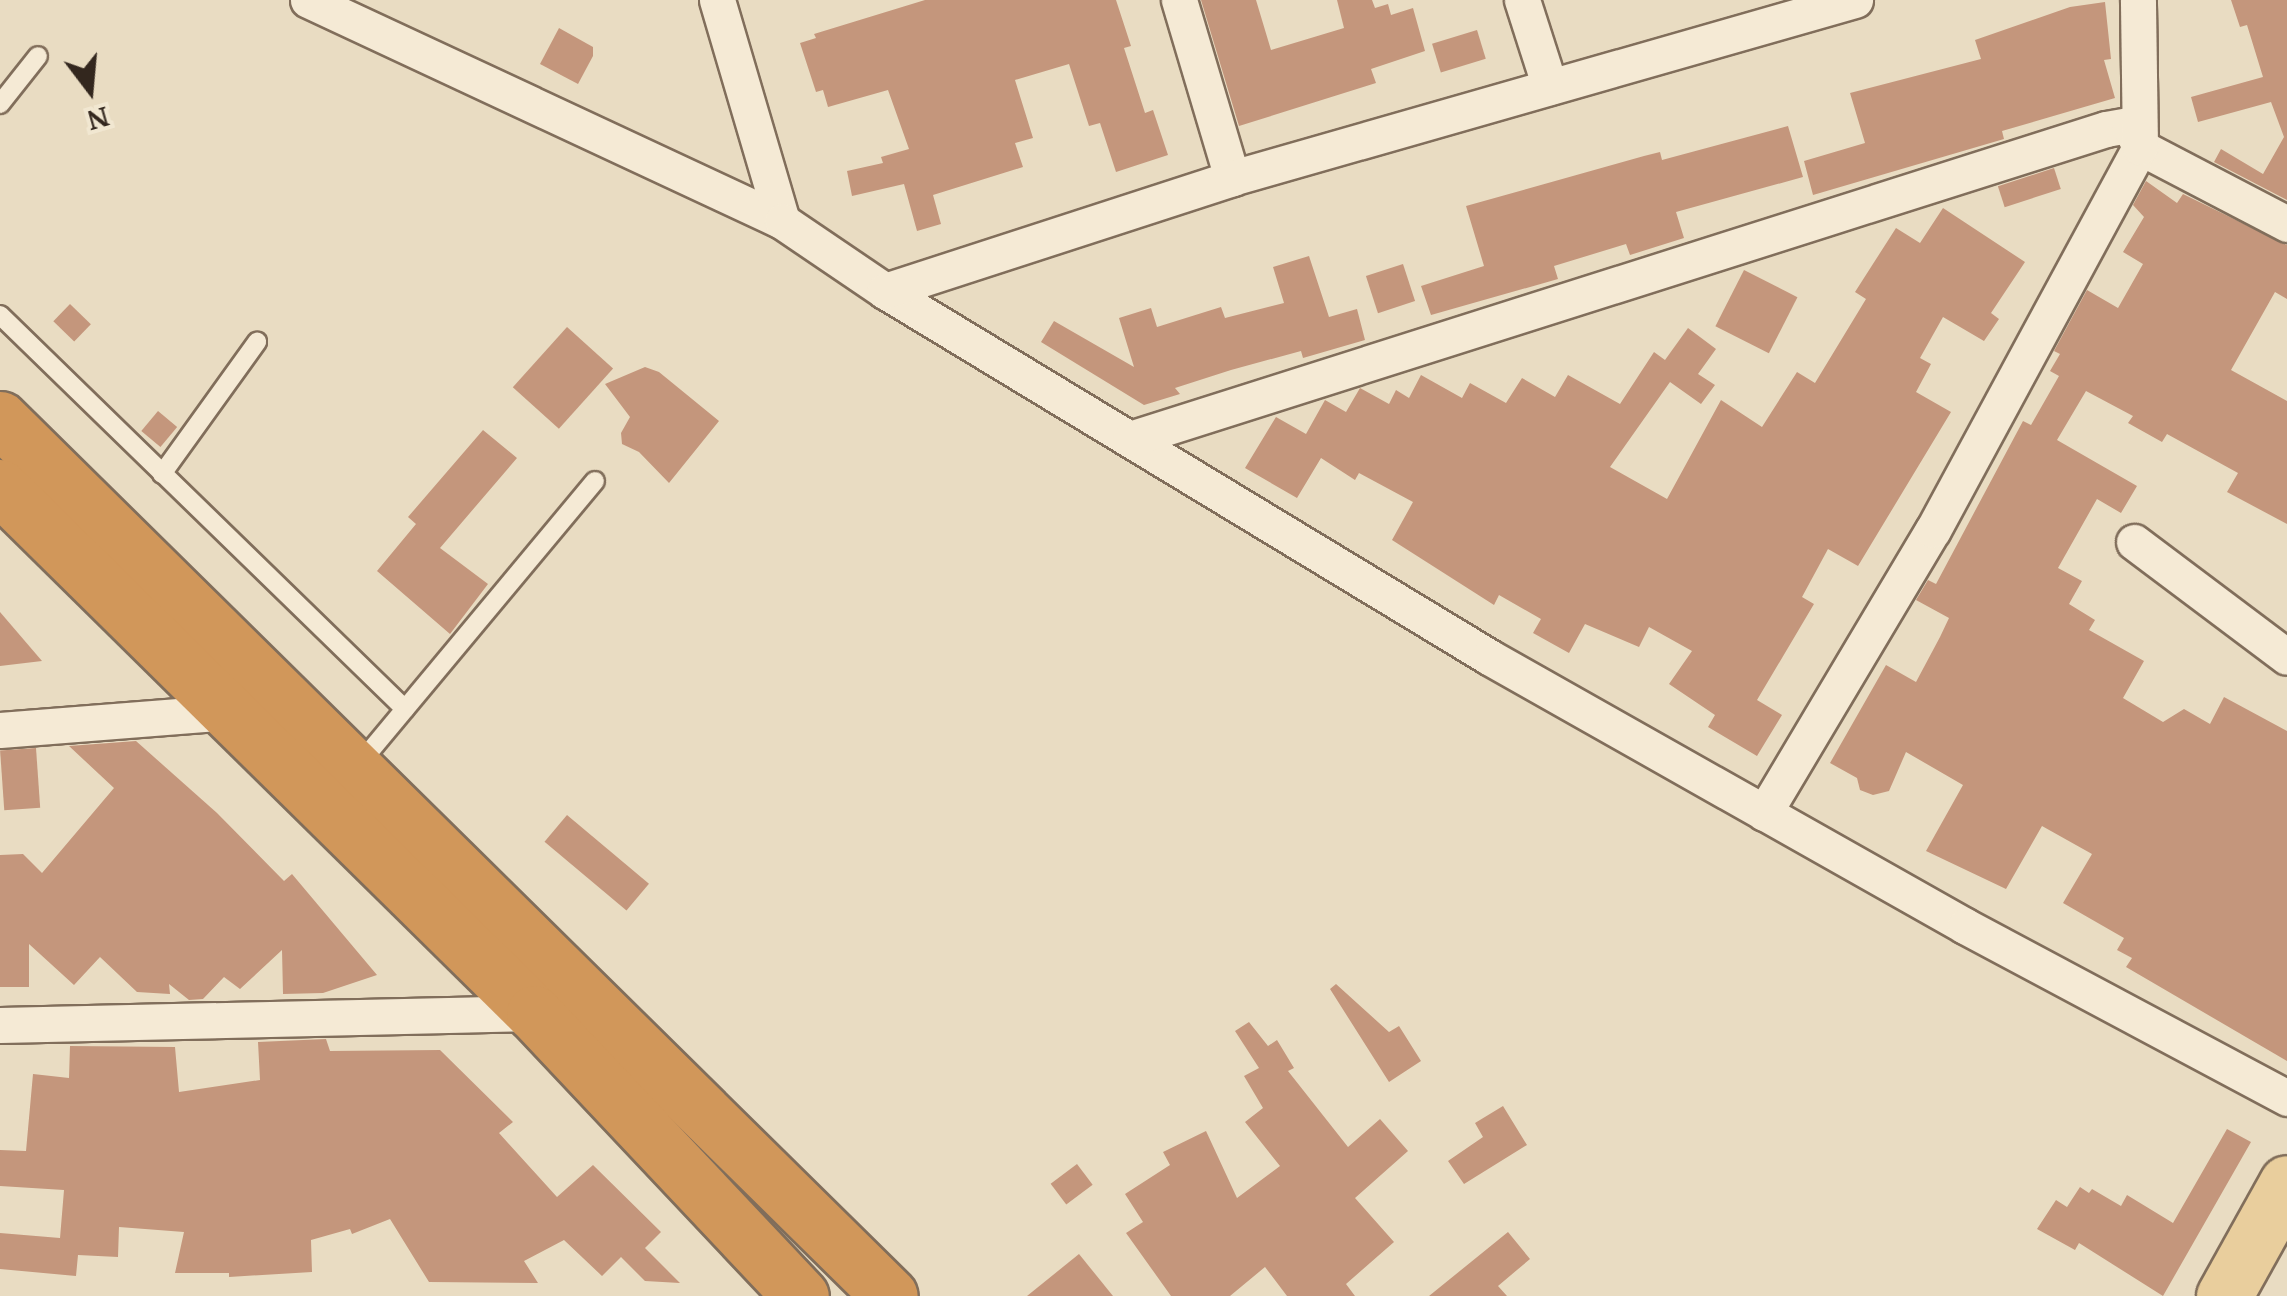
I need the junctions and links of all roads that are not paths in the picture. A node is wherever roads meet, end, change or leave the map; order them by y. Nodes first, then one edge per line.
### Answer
1 (308, 0) edge
2 (717, 0) edge
3 (1179, 0) edge
4 (1522, 0) edge
5 (1855, 0) edge
6 (2138, 0) edge
7 (38, 56) dead end
8 (1550, 87) junction
9 (0, 104) edge
10 (2140, 147) junction
11 (1232, 178) junction
12 (782, 221) junction
13 (2287, 224) edge
14 (885, 291) junction
15 (0, 315) edge
16 (257, 342) dead end
17 (0, 419) edge
18 (1130, 439) junction
19 (162, 474) junction
20 (595, 481) dead end
21 (0, 487) edge
22 (2134, 542) dead end
23 (2287, 657) edge
24 (405, 709) junction
25 (229, 712) junction
26 (0, 730) edge
27 (356, 767) junction
28 (1764, 813) junction
29 (534, 1012) junction
30 (0, 1025) edge
31 (2287, 1098) edge
32 (2287, 1184) edge
33 (2287, 1258) edge
34 (801, 1296) edge
35 (890, 1296) edge
36 (2224, 1296) edge
37 (2265, 1296) edge

1 - 12 street
2 - 12 street
3 - 11 street
4 - 8 street
5 - 8 street
6 - 10 street
7 - 9 lane
8 - 11 street
10 - 13 street
10 - 18 street
10 - 28 street
11 - 14 street
12 - 14 street
14 - 18 street
15 - 19 lane
16 - 19 lane
17 - 27 highway
18 - 28 street
19 - 24 lane
20 - 24 lane
21 - 25 highway
22 - 23 street
24 - 27 lane
25 - 26 street
25 - 29 highway
27 - 35 highway
28 - 31 street
29 - 30 street
29 - 34 highway
32 - 36 main road
33 - 37 main road

